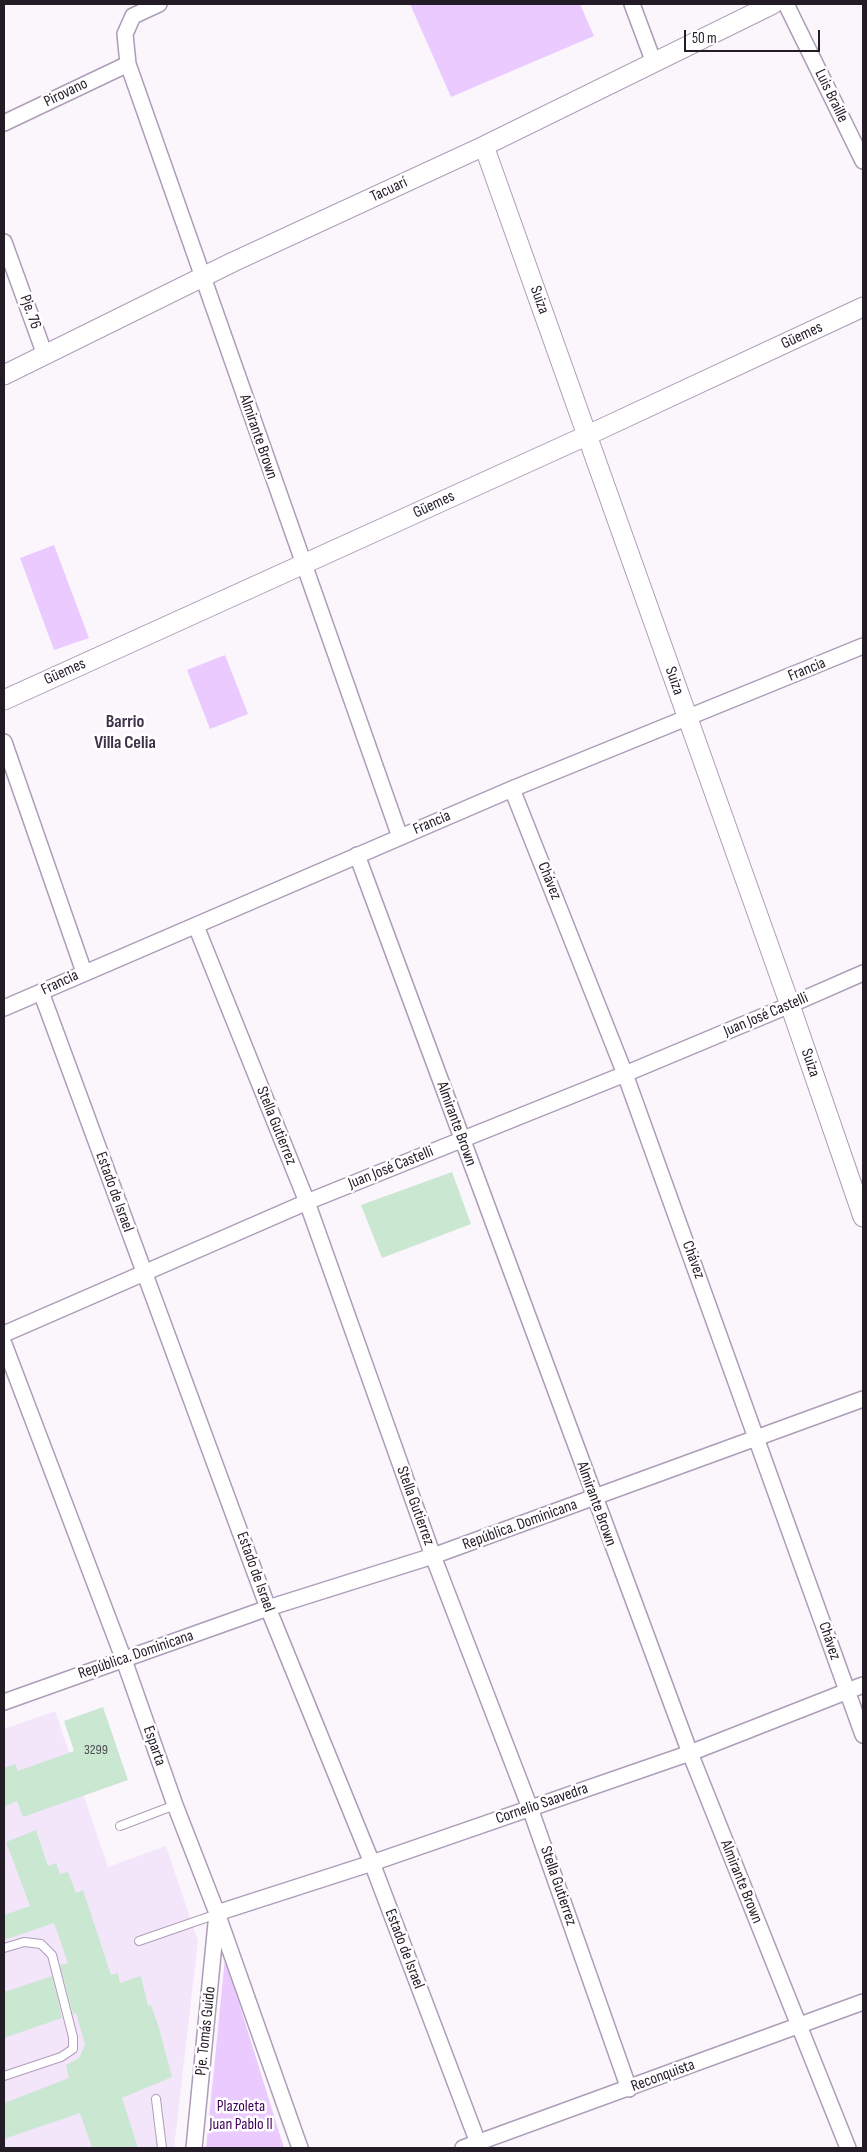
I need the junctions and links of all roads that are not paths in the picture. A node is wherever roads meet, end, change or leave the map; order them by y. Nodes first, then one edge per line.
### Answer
1 (159, 4) edge
2 (632, 4) edge
3 (773, 4) edge
4 (786, 4) edge
5 (654, 63) junction
6 (128, 64) junction
7 (4, 124) edge
8 (484, 146) junction
9 (863, 161) edge
10 (4, 242) edge
11 (202, 278) junction
12 (863, 307) edge
13 (46, 355) junction
14 (4, 375) edge
15 (588, 435) junction
16 (304, 565) junction
17 (863, 646) edge
18 (4, 700) edge
19 (687, 719) junction
20 (4, 742) edge
21 (512, 789) junction
22 (400, 837) junction
23 (357, 855) junction
24 (196, 926) junction
25 (84, 972) junction
26 (863, 972) edge
27 (41, 992) junction
28 (790, 1005) junction
29 (4, 1008) edge
30 (625, 1074) junction
31 (462, 1139) junction
32 (307, 1202) junction
33 (863, 1217) edge
34 (144, 1274) junction
35 (4, 1334) edge
36 (4, 1344) edge
37 (863, 1399) edge
38 (758, 1438) junction
39 (594, 1498) junction
40 (433, 1556) junction
41 (268, 1608) junction
42 (124, 1660) junction
43 (863, 1685) edge
44 (847, 1691) junction
45 (4, 1702) edge
46 (863, 1735) edge
47 (690, 1753) junction
48 (175, 1805) junction
49 (530, 1808) junction
50 (120, 1826) dead end
51 (372, 1863) junction
52 (217, 1913) junction
53 (139, 1941) dead end
54 (4, 1948) edge
55 (863, 2002) edge
56 (799, 2026) junction
57 (4, 2076) edge
58 (629, 2089) junction
59 (156, 2099) dead end
60 (479, 2145) edge
61 (162, 2148) edge
62 (194, 2148) edge
63 (300, 2148) edge
64 (463, 2148) edge
65 (848, 2148) edge

1 - 6 street, Almirante Brown
2 - 5 street
3 - 5 street, Tacuarí
4 - 9 street, Luis Braille
5 - 8 street, Tacuarí
6 - 7 street, Pirovano
6 - 11 street, Almirante Brown
8 - 11 street, Tacuarí
8 - 15 street, Suiza
10 - 13 street, Pje. 76
11 - 13 street, Tacuarí
11 - 16 street, Almirante Brown
12 - 15 street, Güemes
13 - 14 street, Tacuarí
15 - 16 street, Güemes
15 - 19 street, Suiza
16 - 18 street, Güemes
16 - 22 street, Almirante Brown
17 - 19 street, Francia
19 - 21 street, Francia
19 - 28 street, Suiza
20 - 25 street
21 - 22 street, Francia
21 - 30 street, Chávez
22 - 23 street, Francia
23 - 24 street, Francia
23 - 31 street, Almirante Brown
24 - 25 street, Francia
24 - 32 street, Stella Gutierrez
25 - 27 street, Francia
26 - 28 street, Juan José Castelli
27 - 29 street, Francia
27 - 34 street, Estado de Israel
28 - 30 street, Juan José Castelli
28 - 33 street, Suiza
30 - 31 street, Juan José Castelli
30 - 38 street, Chávez
31 - 32 street, Juan José Castelli
31 - 39 street, Almirante Brown
32 - 34 street, Juan José Castelli
32 - 40 street, Stella Gutierrez
34 - 35 street, Juan José Castelli
34 - 41 street, Estado de Israel
36 - 42 street, Esparta
37 - 38 street, República. Dominicana
38 - 39 street, República. Dominicana
38 - 44 street, Chávez
39 - 40 street, República. Dominicana
39 - 47 street, Almirante Brown
40 - 41 street, República. Dominicana
40 - 49 street, Stella Gutierrez
41 - 42 street, República. Dominicana
41 - 51 street, Estado de Israel
42 - 45 street, República. Dominicana
42 - 48 street, Esparta
43 - 44 street, Cornelio Saavedra
44 - 46 street, Chávez
44 - 47 street, Cornelio Saavedra
47 - 49 street, Cornelio Saavedra
47 - 56 street, Almirante Brown
48 - 50 lane
48 - 52 street, Esparta
49 - 51 street, Cornelio Saavedra
49 - 58 street, Stella Gutierrez
51 - 52 street, Cornelio Saavedra
51 - 60 street, Estado de Israel
52 - 53 lane
52 - 62 street, Pje. Tomás Guido
52 - 63 street, Esparta
54 - 57 lane
55 - 56 street, Reconquista
56 - 58 street, Reconquista
56 - 65 street, Almirante Brown
58 - 60 street, Reconquista
59 - 61 lane
60 - 64 street, Reconquista

